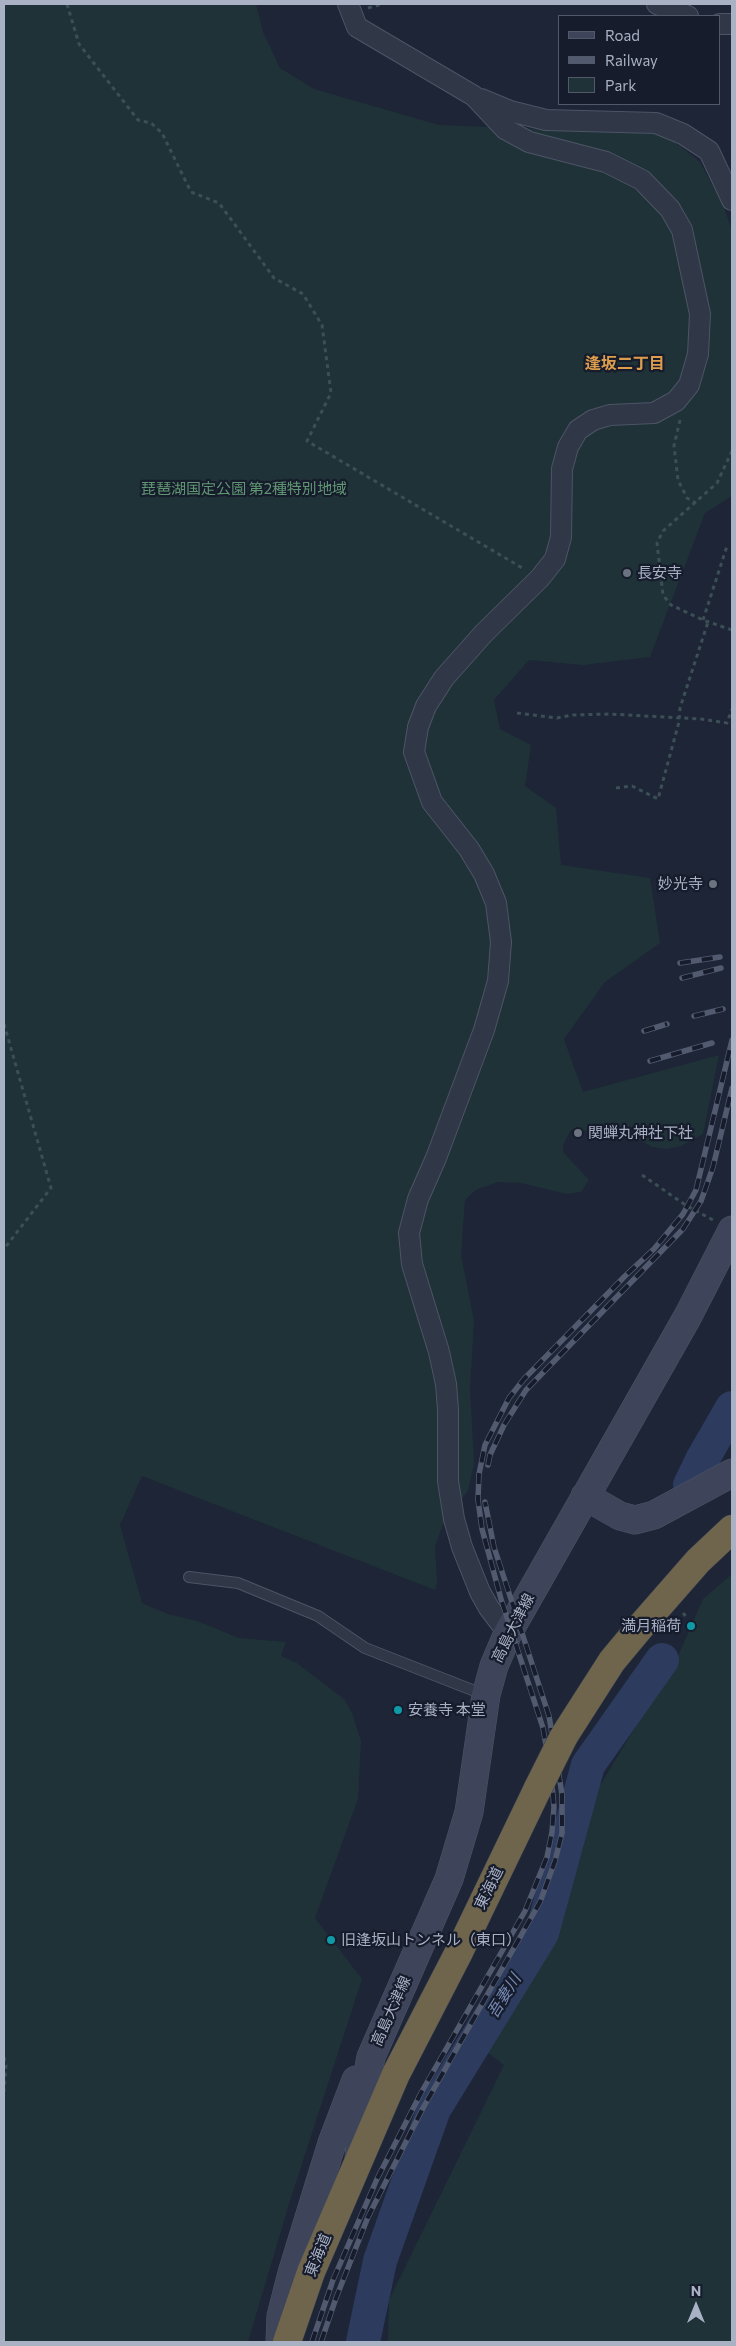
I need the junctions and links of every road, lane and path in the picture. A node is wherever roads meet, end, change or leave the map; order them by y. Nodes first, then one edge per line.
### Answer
1 (67, 4) edge
2 (348, 4) edge
3 (657, 4) edge
4 (685, 15) edge
5 (474, 96) junction
6 (732, 200) edge
7 (676, 401) junction
8 (732, 450) edge
9 (696, 502) junction
10 (727, 546) dead end
11 (540, 578) junction
12 (703, 620) junction
13 (708, 622) junction
14 (732, 630) edge
15 (732, 709) edge
16 (516, 713) dead end
17 (679, 718) junction
18 (616, 788) dead end
19 (4, 1024) edge
20 (642, 1175) dead end
21 (723, 1225) edge
22 (4, 1249) edge
23 (732, 1473) edge
24 (585, 1496) junction
25 (732, 1529) edge
26 (189, 1578) dead end
27 (508, 1634) junction
28 (486, 1695) junction
29 (4, 2057) edge
30 (371, 2057) junction
31 (4, 2092) edge
32 (359, 2158) junction
33 (280, 2342) edge
34 (287, 2342) edge

1 - 11 path
2 - 5 street
3 - 4 street
5 - 6 street
5 - 7 street
7 - 9 path
7 - 11 street
8 - 9 path
9 - 12 path
10 - 12 path
11 - 27 street
12 - 13 path
13 - 14 path
13 - 17 path
15 - 17 path
16 - 17 path
17 - 18 path
19 - 22 path
20 - 21 path
21 - 24 main road, 高島大津線
23 - 24 main road
24 - 27 main road, 高島大津線
25 - 32 highway, 東海道, bridge
26 - 28 lane
27 - 28 main road, 高島大津線
28 - 30 main road, 高島大津線
29 - 31 path
30 - 32 main road
30 - 33 main road
32 - 34 highway, 東海道

